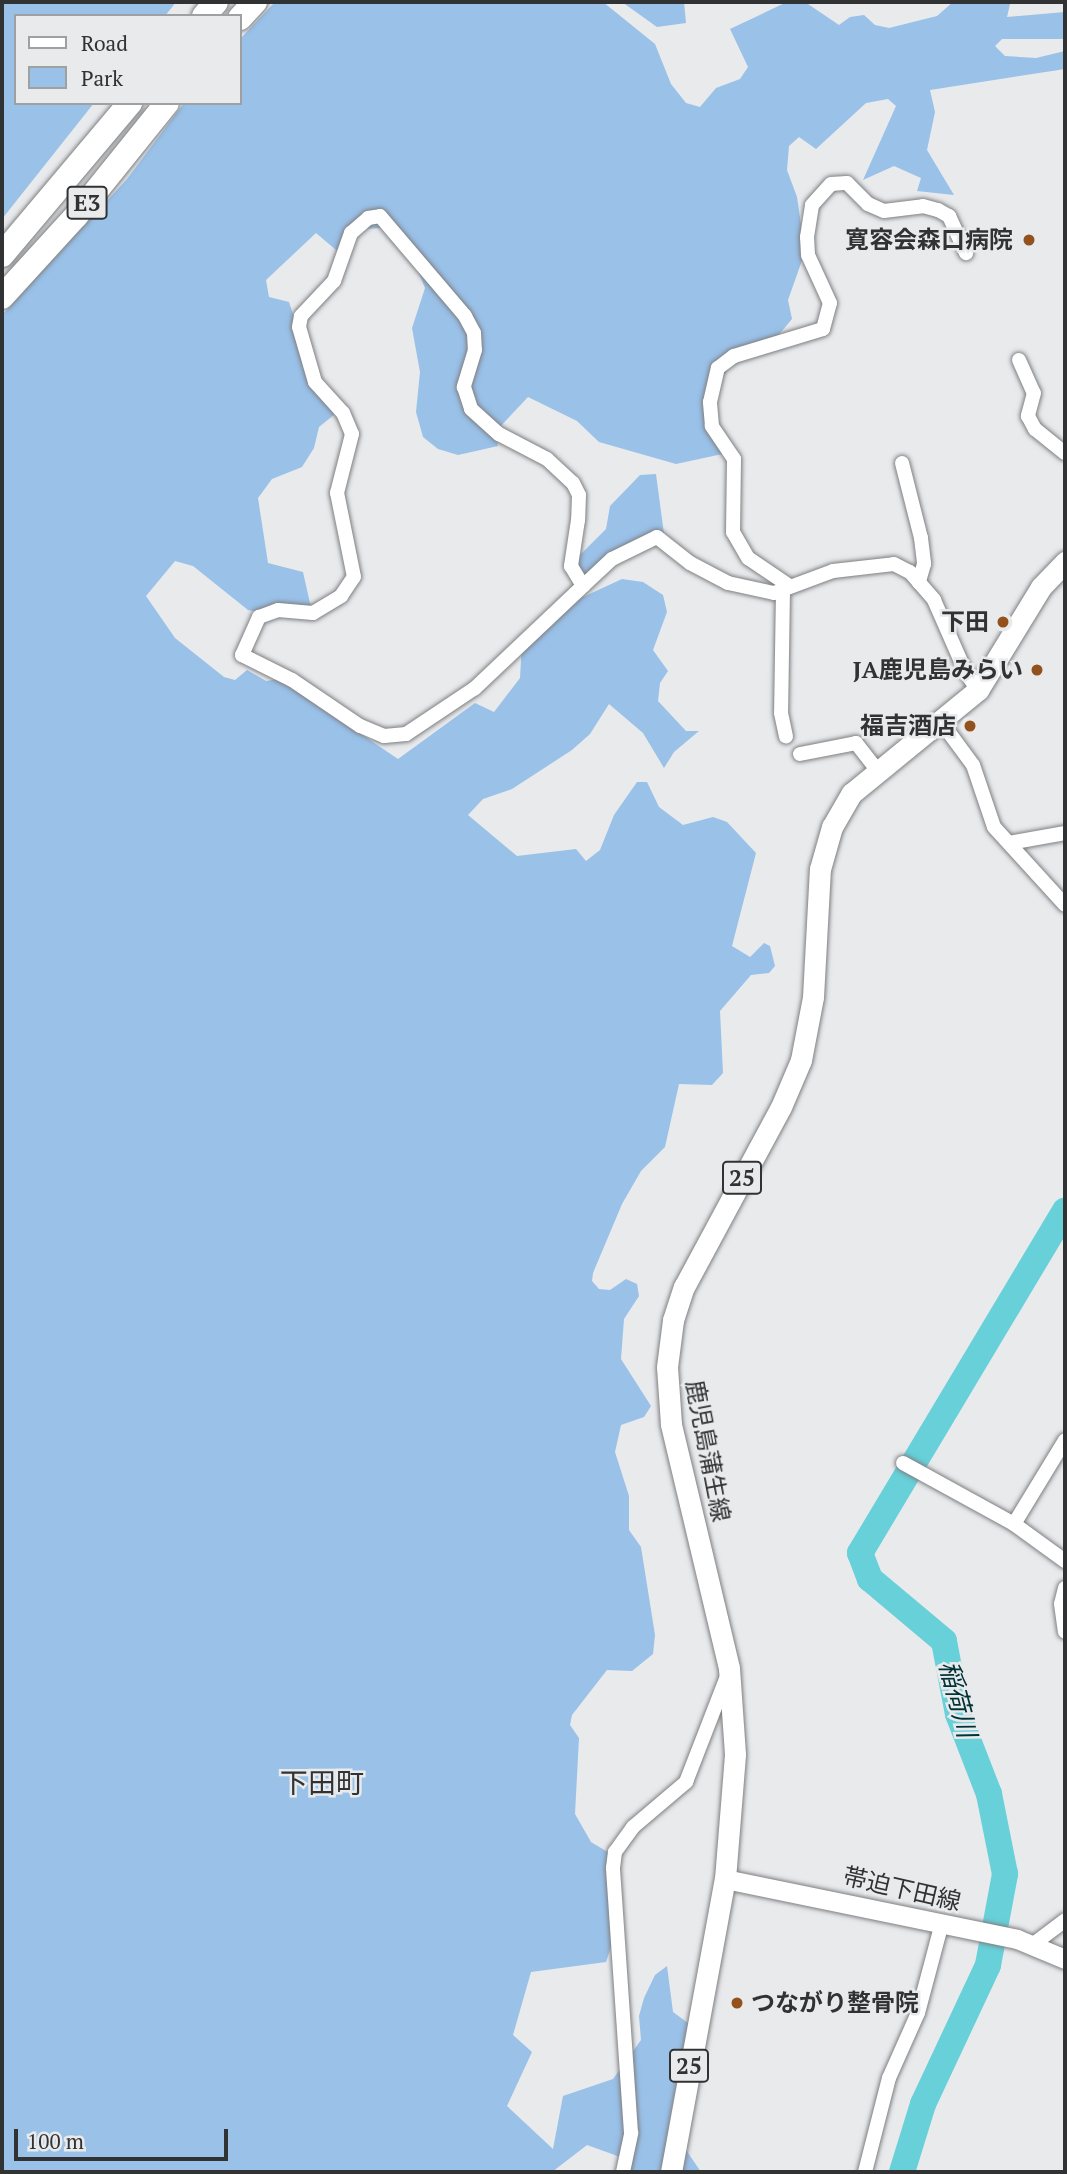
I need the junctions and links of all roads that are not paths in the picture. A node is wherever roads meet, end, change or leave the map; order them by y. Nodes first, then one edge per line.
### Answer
1 (255, 2) edge
2 (242, 16) edge
3 (129, 105) edge
4 (165, 105) edge
5 (966, 253) dead end
6 (2, 255) edge
7 (2, 297) edge
8 (1019, 360) dead end
9 (1065, 453) edge
10 (902, 463) dead end
11 (1065, 562) edge
12 (919, 582) junction
13 (583, 586) junction
14 (785, 588) junction
15 (978, 690) junction
16 (942, 723) junction
17 (786, 736) dead end
18 (800, 754) dead end
19 (877, 770) junction
20 (1065, 833) edge
21 (1009, 843) junction
22 (1065, 905) edge
23 (1065, 1440) edge
24 (903, 1463) dead end
25 (1014, 1524) junction
26 (1065, 1562) edge
27 (1065, 1588) edge
28 (1065, 1632) edge
29 (729, 1668) junction
30 (725, 1879) junction
31 (1065, 1920) edge
32 (942, 1923) junction
33 (1035, 1943) junction
34 (1065, 1959) edge
35 (624, 2172) edge
36 (671, 2172) edge
37 (865, 2172) edge

1 - 2 highway
3 - 6 highway, E3
4 - 7 highway, E3
5 - 14 street
8 - 9 street
10 - 12 street
11 - 15 main road, 鹿児島蒲生線 / 25
12 - 14 street
12 - 15 street
13 - 13 street
13 - 14 street
14 - 17 street
15 - 16 main road, 鹿児島蒲生線 / 25
16 - 19 main road, 鹿児島蒲生線 / 25
16 - 21 street
18 - 19 street
19 - 29 main road, 鹿児島蒲生線 / 25
20 - 21 street
21 - 22 street
23 - 25 street
24 - 25 street
25 - 26 street
27 - 28 street
29 - 30 main road, 鹿児島蒲生線 / 25
29 - 35 street
30 - 32 main road, 帯迫下田線
30 - 36 main road, 鹿児島蒲生線 / 25
31 - 33 street
32 - 33 main road, 帯迫下田線
32 - 37 street
33 - 34 main road, 帯迫下田線

